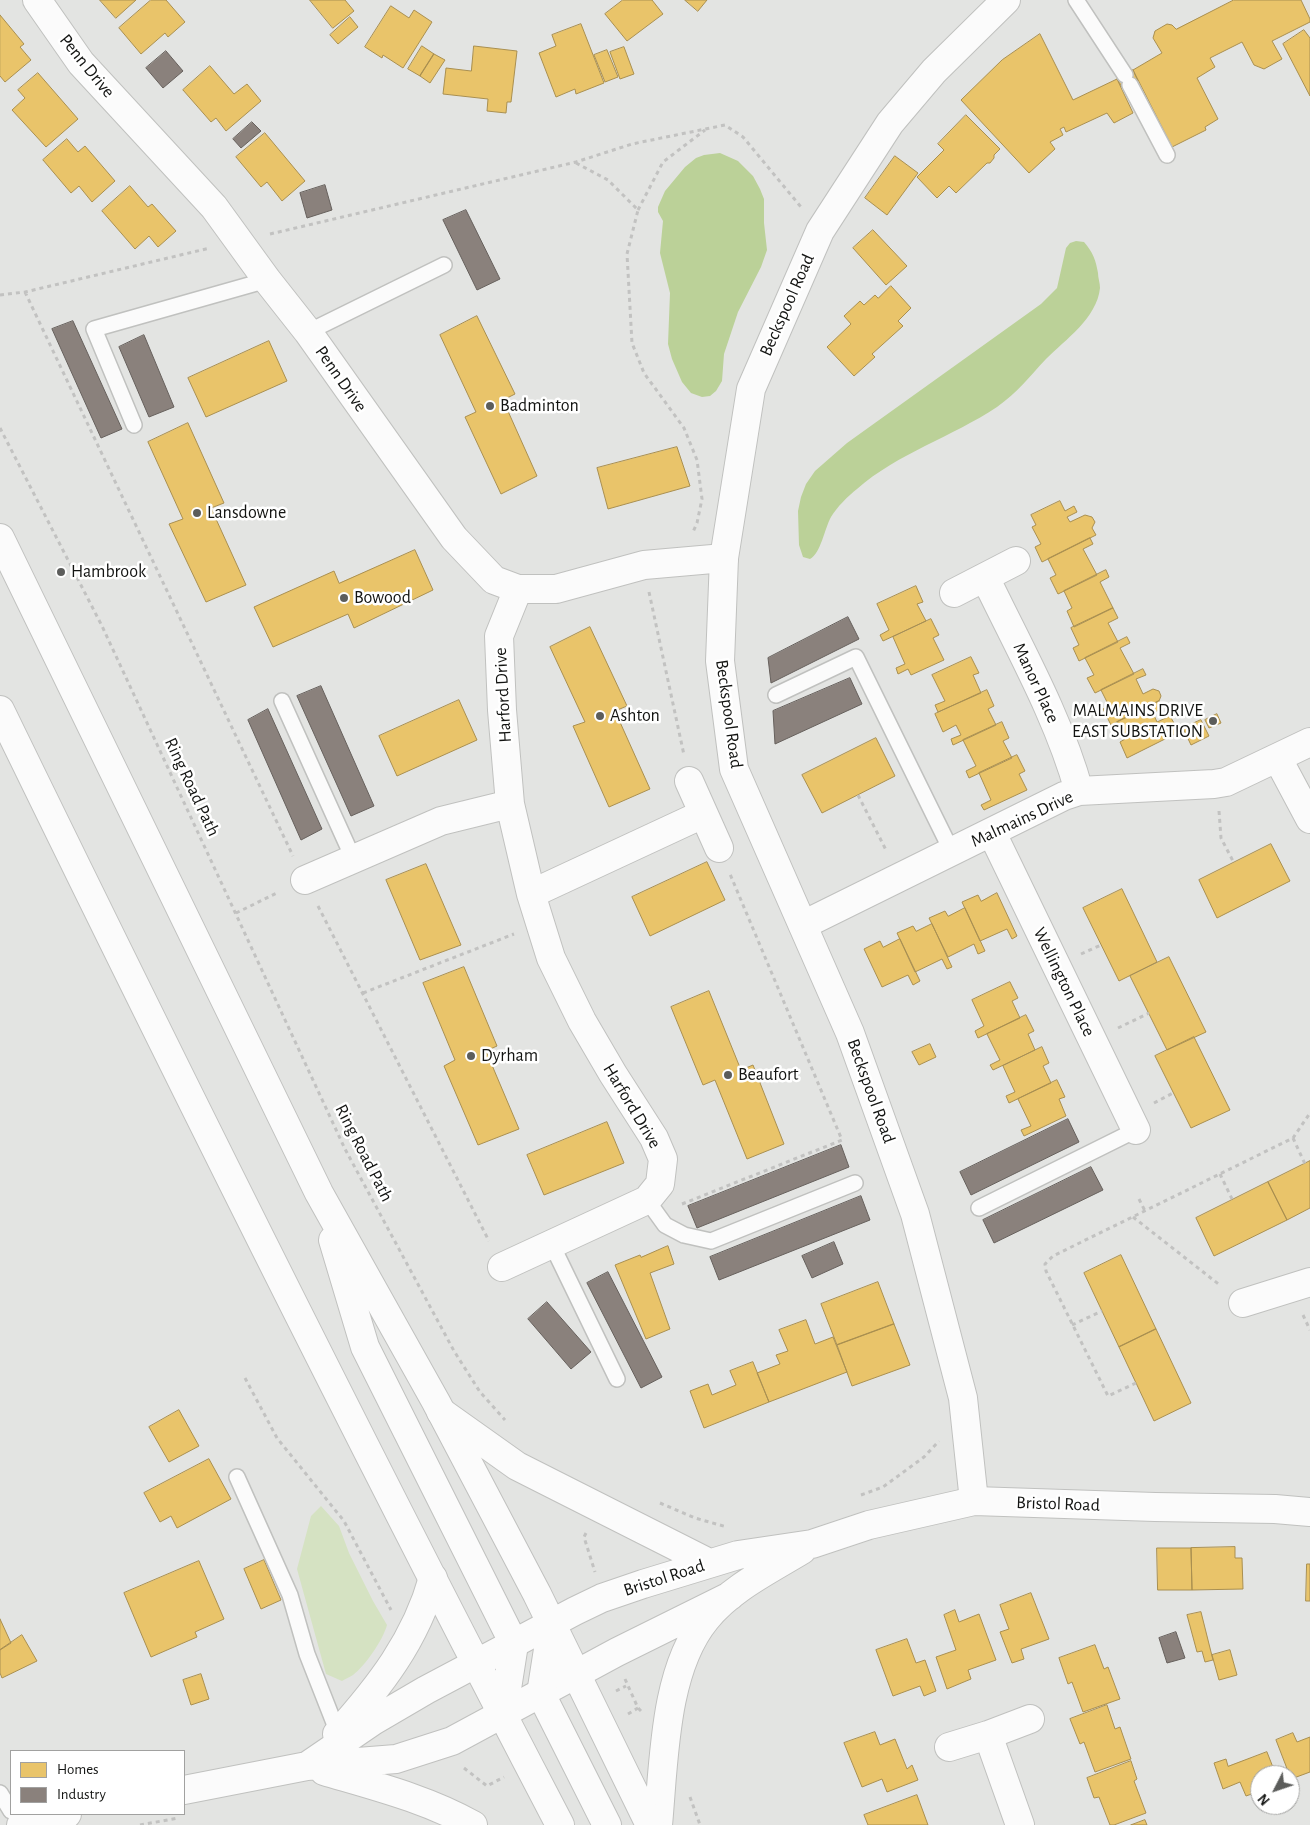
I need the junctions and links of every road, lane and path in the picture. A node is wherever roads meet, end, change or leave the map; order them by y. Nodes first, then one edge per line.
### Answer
1 (36, 0) edge
2 (1006, 0) edge
3 (1076, 0) edge
4 (706, 129) junction
5 (1167, 155) dead end
6 (576, 162) junction
7 (638, 210) junction
8 (820, 231) junction
9 (239, 242) junction
10 (444, 264) dead end
11 (267, 280) junction
12 (25, 292) junction
13 (0, 295) edge
14 (308, 332) junction
15 (134, 425) dead end
16 (0, 428) edge
17 (0, 538) edge
18 (724, 558) junction
19 (678, 561) junction
20 (1016, 561) dead end
21 (644, 565) junction
22 (985, 577) junction
23 (518, 589) junction
24 (954, 593) dead end
25 (776, 695) dead end
26 (282, 701) dead end
27 (0, 710) edge
28 (1310, 742) edge
29 (1278, 759) junction
30 (689, 781) joint
31 (1217, 784) junction
32 (1080, 791) junction
33 (858, 794) dead end
34 (510, 804) junction
35 (703, 814) junction
36 (1310, 818) edge
37 (992, 833) junction
38 (719, 848) joint
39 (952, 852) junction
40 (353, 858) junction
41 (1234, 862) dead end
42 (900, 878) junction
43 (305, 880) junction
44 (531, 894) junction
45 (236, 913) junction
46 (540, 923) junction
47 (803, 925) junction
48 (363, 993) junction
49 (1310, 1113) edge
50 (1136, 1130) joint
51 (1293, 1138) junction
52 (1305, 1164) dead end
53 (1220, 1174) junction
54 (855, 1183) dead end
55 (320, 1193) junction
56 (1139, 1199) dead end
57 (1232, 1199) dead end
58 (652, 1207) junction
59 (979, 1208) dead end
60 (1145, 1211) junction
61 (1133, 1217) junction
62 (552, 1245) junction
63 (502, 1267) joint
64 (1310, 1282) edge
65 (1243, 1303) joint
66 (1102, 1311) dead end
67 (1072, 1325) junction
68 (245, 1378) dead end
69 (617, 1379) dead end
70 (1136, 1383) dead end
71 (441, 1412) junction
72 (508, 1423) dead end
73 (943, 1437) dead end
74 (237, 1477) dead end
75 (856, 1497) dead end
76 (974, 1501) junction
77 (597, 1507) junction
78 (1310, 1512) edge
79 (812, 1544) junction
80 (709, 1563) junction
81 (433, 1578) junction
82 (730, 1596) junction
83 (602, 1598) junction
84 (390, 1618) dead end
85 (552, 1624) junction
86 (514, 1644) junction
87 (617, 1652) junction
88 (477, 1664) junction
89 (576, 1674) junction
90 (541, 1694) junction
91 (503, 1714) junction
92 (1030, 1719) dead end
93 (667, 1730) junction
94 (338, 1733) junction
95 (988, 1735) junction
96 (948, 1747) dead end
97 (307, 1766) junction
98 (185, 1790) edge
99 (0, 1793) edge
100 (689, 1796) dead end
101 (10, 1809) edge
102 (63, 1815) edge
103 (188, 1817) dead end
104 (20, 1825) edge
105 (140, 1825) edge
106 (473, 1825) edge
107 (560, 1825) edge
108 (607, 1825) edge
109 (650, 1825) edge
110 (658, 1825) edge
111 (700, 1825) edge
112 (1020, 1825) edge

1 - 9 main road, Penn Drive
2 - 8 main road, Beckspool Road
3 - 5 lane
4 - 6 path
4 - 7 path
4 - 8 path
6 - 7 path
6 - 9 path
7 - 19 path
8 - 18 main road, Beckspool Road
9 - 11 main road, Penn Drive
9 - 12 path
10 - 14 lane
11 - 14 main road, Penn Drive
11 - 15 lane
12 - 13 path
12 - 43 path
14 - 23 main road, Penn Drive
16 - 45 path, Ring Road Path
17 - 55 main road
18 - 19 main road, Penn Drive
18 - 47 main road, Beckspool Road
19 - 21 main road, Penn Drive
20 - 22 main road
21 - 23 main road, Penn Drive
21 - 30 path
22 - 24 main road
22 - 32 main road, Manor Place
23 - 34 main road, Harford Drive
25 - 39 lane
26 - 40 lane
27 - 81 main road
28 - 29 main road, Malmains Drive
29 - 31 main road, Malmains Drive
29 - 36 main road
30 - 35 main road
31 - 32 main road, Malmains Drive
31 - 41 path
32 - 37 main road, Malmains Drive
33 - 42 path
34 - 40 main road
34 - 44 main road, Harford Drive
35 - 38 main road
35 - 44 main road
37 - 39 main road, Malmains Drive
37 - 50 main road, Wellington Place
38 - 58 path
39 - 42 main road, Malmains Drive
40 - 43 main road
42 - 47 main road, Malmains Drive
43 - 45 path
43 - 48 path
44 - 46 main road, Harford Drive
45 - 72 path, Ring Road Path
46 - 48 path
46 - 58 main road, Harford Drive
47 - 76 main road, Beckspool Road
48 - 63 path
49 - 51 path
50 - 59 lane
51 - 52 path
51 - 53 path
53 - 57 path
53 - 60 path
54 - 58 lane
55 - 71 main road
55 - 86 main road
56 - 60 path
58 - 62 main road
60 - 61 path
61 - 65 path
61 - 67 path
62 - 63 main road
62 - 69 lane
64 - 65 main road
66 - 67 path
67 - 70 path
68 - 84 path
71 - 77 main road
71 - 85 main road
73 - 75 path
74 - 94 lane
76 - 78 main road, Bristol Road
76 - 79 main road, Bristol Road
77 - 80 main road
77 - 83 path
79 - 80 main road, Bristol Road
79 - 82 main road, Bristol Road
80 - 83 main road, Bristol Road
81 - 88 main road
81 - 94 main road
82 - 87 main road
82 - 93 main road
83 - 85 main road, Bristol Road
85 - 86 main road, Bristol Road
85 - 89 main road
85 - 90 main road
86 - 88 main road, Bristol Road
86 - 91 main road
87 - 89 main road
87 - 93 path
88 - 91 main road
88 - 97 main road, Bristol Road
89 - 90 main road
89 - 109 main road
90 - 91 main road
90 - 108 main road
91 - 97 main road
91 - 107 main road
92 - 95 main road
93 - 110 main road
94 - 97 main road
95 - 96 main road
95 - 112 main road
97 - 98 main road
97 - 106 main road
99 - 101 lane
100 - 111 path
102 - 104 main road
103 - 105 path

